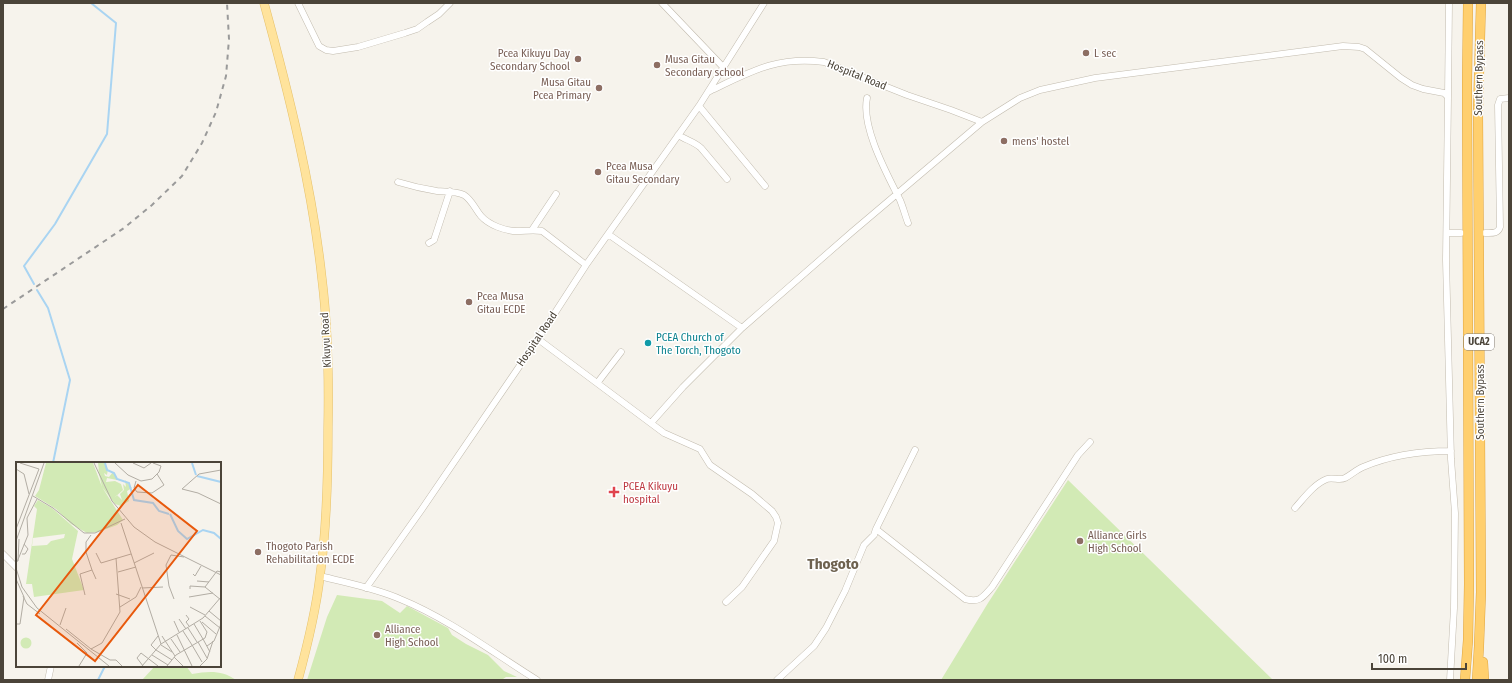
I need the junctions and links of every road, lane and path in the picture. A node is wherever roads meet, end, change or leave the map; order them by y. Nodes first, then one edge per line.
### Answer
1 (264, 3) edge
2 (298, 3) edge
3 (450, 3) edge
4 (662, 3) edge
5 (764, 3) edge
6 (1449, 3) edge
7 (1468, 3) edge
8 (1481, 3) edge
9 (724, 68) junction
10 (709, 91) junction
11 (1448, 97) junction
12 (867, 98) dead end
13 (1509, 98) edge
14 (698, 106) junction
15 (982, 122) junction
16 (678, 135) junction
17 (727, 179) dead end
18 (398, 182) dead end
19 (765, 186) dead end
20 (450, 191) junction
21 (556, 194) dead end
22 (897, 194) junction
23 (908, 223) dead end
24 (532, 230) junction
25 (1446, 233) junction
26 (1461, 233) dead end
27 (1486, 233) dead end
28 (608, 234) junction
29 (429, 243) dead end
30 (586, 264) junction
31 (742, 328) junction
32 (538, 339) junction
33 (621, 352) dead end
34 (598, 382) junction
35 (651, 423) junction
36 (1090, 442) dead end
37 (915, 450) dead end
38 (1451, 451) junction
39 (1294, 508) dead end
40 (876, 529) junction
41 (3, 554) edge
42 (16, 567) edge
43 (320, 576) junction
44 (366, 588) junction
45 (726, 602) dead end
46 (1480, 631) junction
47 (51, 667) edge
48 (48, 680) edge
49 (298, 680) edge
50 (537, 680) edge
51 (777, 680) edge
52 (1450, 680) edge
53 (1465, 680) edge
54 (1477, 680) edge
55 (1484, 680) edge

1 - 43 main road, Kikuyu Road
2 - 3 street
4 - 9 street
5 - 9 street, Hospital Road
6 - 11 street
7 - 53 highway, Southern Bypass / UCA2
8 - 46 highway, Southern Bypass / UCA2
9 - 10 street, Hospital Road
10 - 14 street, Hospital Road
10 - 15 street, Hospital Road
11 - 15 street
11 - 25 street
12 - 22 street
13 - 27 street
14 - 16 street, Hospital Road
14 - 19 street
15 - 22 street
16 - 17 street
16 - 28 street, Hospital Road
18 - 20 street
20 - 24 street
20 - 29 street
21 - 24 street
22 - 23 street
22 - 31 street
24 - 30 street
25 - 26 street
25 - 38 street
28 - 30 street, Hospital Road
28 - 31 street
30 - 32 street, Hospital Road
31 - 35 street
32 - 34 street
32 - 44 street, Hospital Road
33 - 34 street
34 - 35 street
35 - 45 street
36 - 40 street
37 - 40 street
38 - 39 street
38 - 52 street
40 - 51 street
41 - 42 street
43 - 44 street
43 - 49 main road, Kikuyu Road
44 - 50 street
46 - 54 highway, Southern Bypass / UCA2
46 - 55 highway
47 - 48 street

